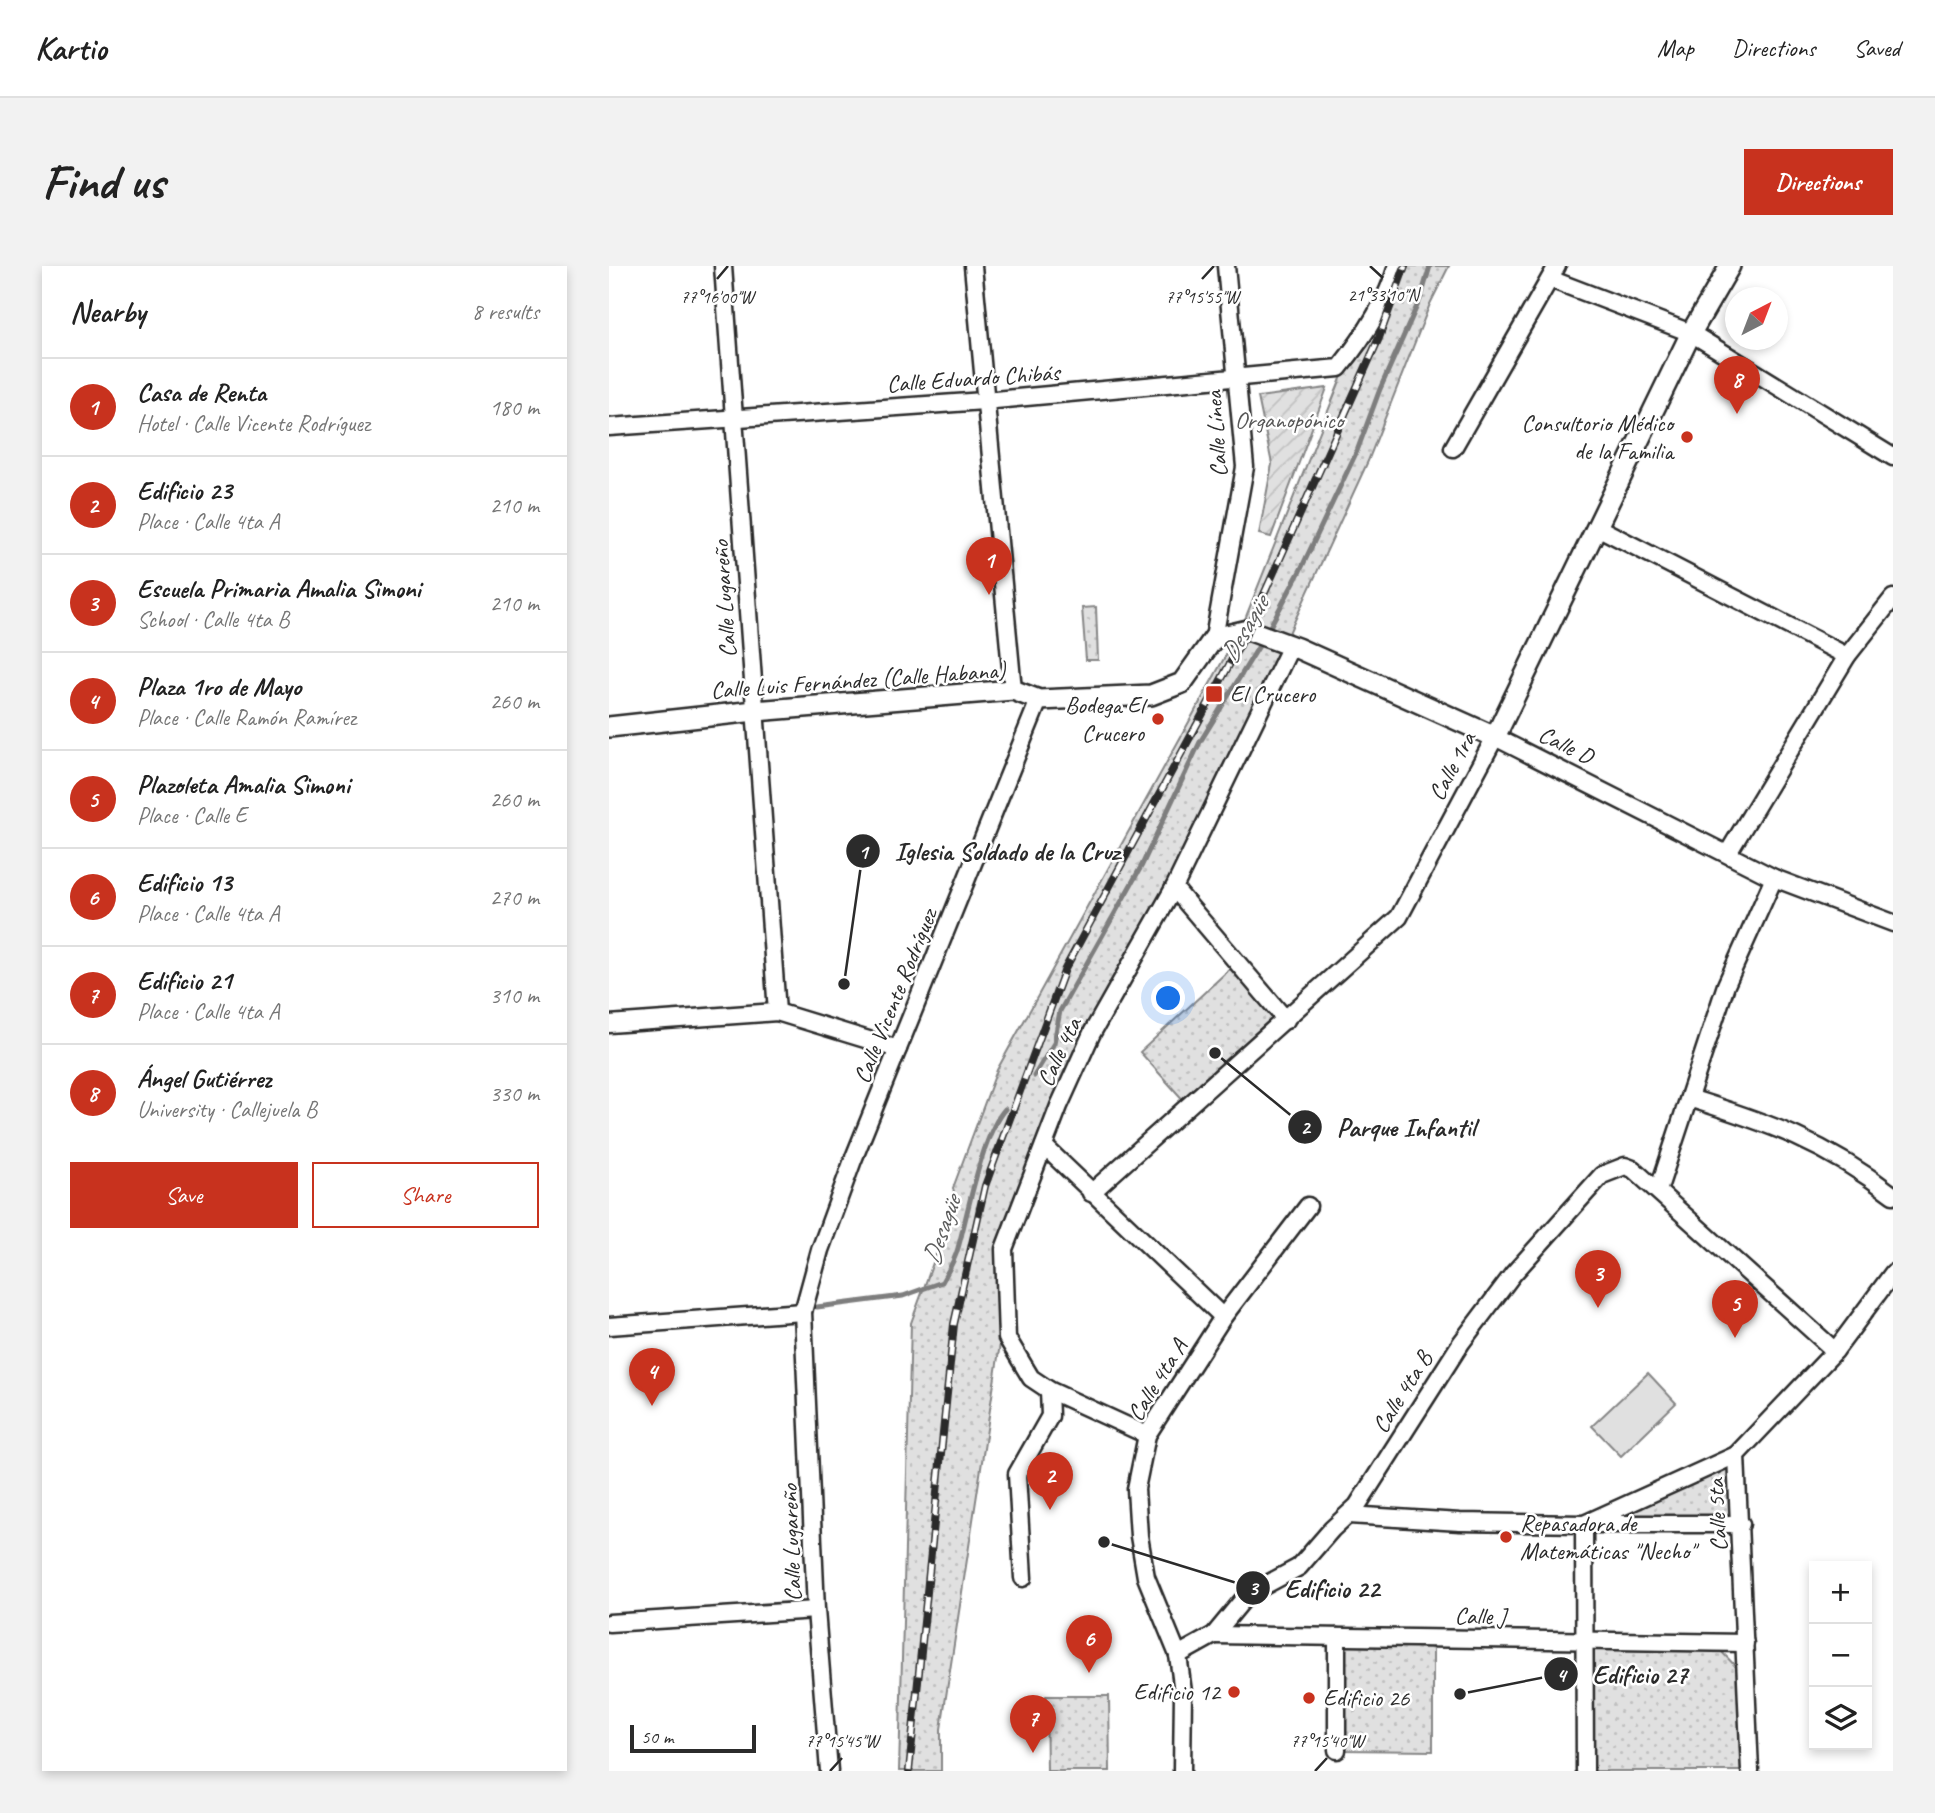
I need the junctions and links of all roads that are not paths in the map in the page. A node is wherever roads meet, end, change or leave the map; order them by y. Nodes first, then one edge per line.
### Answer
1 (723, 266) edge
2 (973, 266) edge
3 (1226, 266) edge
4 (1397, 266) edge
5 (1730, 266) edge
6 (1554, 273) edge
7 (1691, 333) junction
8 (1235, 379) junction
9 (984, 401) junction
10 (733, 418) junction
11 (609, 427) edge
12 (1453, 448) dead end
13 (1893, 457) edge
14 (1599, 528) junction
15 (1893, 597) edge
16 (1214, 638) junction
17 (1285, 643) junction
18 (1847, 656) junction
19 (1013, 690) junction
20 (1039, 700) junction
21 (755, 711) junction
22 (609, 727) edge
23 (1495, 737) junction
24 (1728, 853) junction
25 (1774, 878) junction
26 (1174, 888) junction
27 (1893, 922) edge
28 (777, 1012) junction
29 (1286, 1020) junction
30 (609, 1024) edge
31 (898, 1049) junction
32 (1689, 1098) junction
33 (1044, 1146) junction
34 (1658, 1191) junction
35 (1091, 1194) junction
36 (1893, 1195) edge
37 (1308, 1206) dead end
38 (1893, 1273) edge
39 (803, 1312) junction
40 (1223, 1317) junction
41 (609, 1326) edge
42 (1835, 1351) junction
43 (1049, 1390) junction
44 (1147, 1435) junction
45 (1736, 1455) junction
46 (1349, 1515) junction
47 (1584, 1524) junction
48 (1741, 1524) junction
49 (1024, 1578) dead end
50 (816, 1610) junction
51 (609, 1623) edge
52 (1214, 1635) junction
53 (1336, 1637) junction
54 (1584, 1640) junction
55 (1745, 1643) junction
56 (1178, 1655) junction
57 (1337, 1750) dead end
58 (829, 1771) edge
59 (1182, 1771) edge
60 (1585, 1771) edge
61 (1750, 1771) edge

1 - 10 street, Calle Lugareño
2 - 9 street
3 - 8 street, Calle Línea
4 - 8 street, Calle Eduardo Chibás
5 - 7 street, Calle 1ra
6 - 7 street
6 - 12 street
7 - 13 street
7 - 14 street, Calle 1ra
8 - 9 street, Calle Eduardo Chibás
8 - 16 street, Calle Línea
9 - 10 street, Calle Eduardo Chibás
9 - 19 street
10 - 11 street, Calle Eduardo Chibás
10 - 21 street, Calle Lugareño
14 - 18 street
14 - 23 street, Calle 1ra
15 - 18 street
16 - 17 street, Calle D
16 - 20 street, Calle Luis Fernández (Calle Habana)
17 - 23 street, Calle D
17 - 26 street, Calle 4ta
18 - 24 street
19 - 20 street, Calle Luis Fernández (Calle Habana)
19 - 21 street, Calle Luis Fernández (Calle Habana)
20 - 31 street, Calle Vicente Rodríguez
21 - 22 street, Calle Luis Fernández (Calle Habana)
21 - 28 street, Calle Lugareño
23 - 24 street, Calle D
23 - 29 street, Calle 1ra
24 - 25 street, Calle D
25 - 27 street, Calle D
25 - 32 street
26 - 29 street
26 - 33 street, Calle 4ta
28 - 30 street
28 - 31 street
29 - 35 street, Calle 1ra
31 - 39 street, Calle Vicente Rodríguez
32 - 34 street
32 - 36 street
33 - 35 street
33 - 43 street, Calle 4ta
34 - 42 street
34 - 46 street, Calle 4ta B
35 - 40 street
37 - 40 street, Calle 4ta A
38 - 42 street, Calle 5ta
39 - 41 street
39 - 50 street, Calle Lugareño
40 - 44 street, Calle 4ta A
42 - 45 street, Calle 5ta
43 - 44 street, Calle 4ta
43 - 49 street
44 - 56 street, Calle 4ta A
45 - 47 street
45 - 48 street, Calle 5ta
46 - 47 street
46 - 52 street, Calle 4ta B
47 - 48 street
47 - 54 street
48 - 55 street, Calle 5ta
50 - 51 street
50 - 58 street, Calle Lugareño
52 - 53 street, Calle J
52 - 56 street, Calle 4ta B
53 - 54 street, Calle J
53 - 57 street
54 - 55 street, Calle J
54 - 60 street
55 - 61 street, Calle 5ta
56 - 59 street, Calle 4ta A

